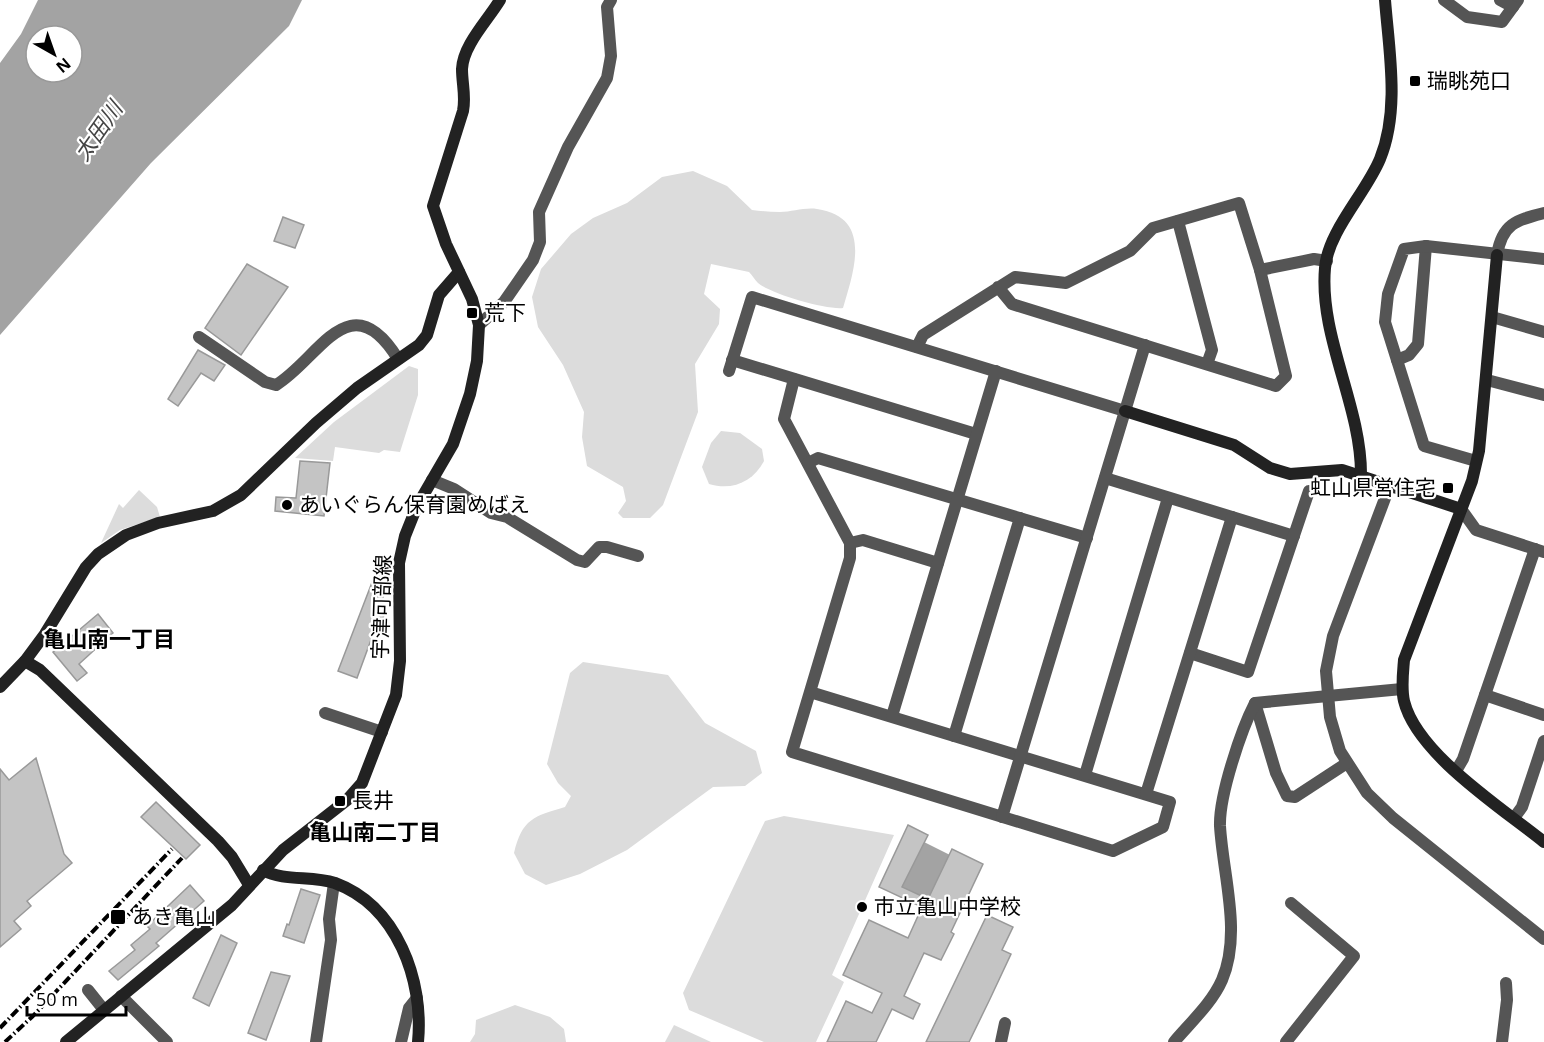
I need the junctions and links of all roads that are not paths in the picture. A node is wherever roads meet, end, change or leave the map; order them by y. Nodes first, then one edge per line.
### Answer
1 (500, 0) edge
2 (611, 0) edge
3 (1385, 0) edge
4 (1443, 0) edge
5 (1500, 0) edge
6 (1516, 4) edge
7 (1544, 213) edge
8 (1178, 221) junction
9 (1426, 246) junction
10 (1497, 255) junction
11 (1544, 259) edge
12 (1327, 261) junction
13 (1260, 270) junction
14 (459, 272) junction
15 (998, 287) junction
16 (1492, 317) junction
17 (479, 325) junction
18 (1544, 332) edge
19 (199, 337) dead end
20 (1145, 345) junction
21 (917, 347) junction
22 (398, 359) junction
23 (1397, 360) junction
24 (1207, 364) junction
25 (996, 371) junction
26 (794, 379) junction
27 (1487, 380) junction
28 (1544, 395) edge
29 (1125, 411) junction
30 (976, 434) junction
31 (1476, 461) junction
32 (808, 463) junction
33 (1361, 474) junction
34 (1105, 478) junction
35 (432, 480) junction
36 (1390, 485) junction
37 (1310, 491) dead end
38 (1168, 498) junction
39 (956, 499) junction
40 (1461, 509) junction
41 (1232, 517) junction
42 (1020, 518) junction
43 (1294, 536) junction
44 (1087, 538) junction
45 (850, 543) junction
46 (1539, 551) edge
47 (638, 556) dead end
48 (938, 563) junction
49 (1190, 653) junction
50 (25, 661) junction
51 (0, 687) edge
52 (1402, 689) junction
53 (810, 692) junction
54 (1485, 695) junction
55 (1328, 696) junction
56 (1255, 703) junction
57 (325, 713) dead end
58 (1544, 715) edge
59 (892, 716) junction
60 (382, 732) junction
61 (954, 736) junction
62 (1544, 741) edge
63 (1020, 756) junction
64 (1347, 763) junction
65 (1456, 771) junction
66 (1085, 775) junction
67 (1146, 794) junction
68 (1002, 817) junction
69 (1514, 818) junction
70 (1544, 842) edge
71 (263, 870) junction
72 (334, 883) junction
73 (249, 885) junction
74 (1291, 903) dead end
75 (1544, 939) edge
76 (1506, 983) dead end
77 (88, 990) dead end
78 (121, 996) junction
79 (417, 998) junction
80 (104, 1010) junction
81 (1005, 1023) dead end
82 (66, 1042) edge
83 (167, 1042) edge
84 (316, 1042) edge
85 (401, 1042) edge
86 (418, 1042) edge
87 (1001, 1042) edge
88 (1174, 1042) edge
89 (1286, 1042) edge
90 (1502, 1042) edge

1 - 14 street, 宇津可部線
2 - 17 street
3 - 12 street
4 - 6 street
5 - 6 street
7 - 10 street
8 - 13 street
8 - 15 street
8 - 24 street
9 - 10 street
9 - 23 street
9 - 23 street
10 - 11 street
10 - 16 street
12 - 13 street
12 - 33 street
13 - 24 street
14 - 17 street, 宇津可部線
14 - 22 street
15 - 20 street
15 - 21 street
16 - 18 street
16 - 27 street
17 - 35 street, 宇津可部線
19 - 22 street
20 - 24 street
20 - 29 street
21 - 25 street
21 - 26 street
22 - 50 street
23 - 31 street
25 - 29 street
25 - 30 street
26 - 30 street
26 - 32 street
27 - 28 street
27 - 31 street
29 - 33 street
29 - 34 street
30 - 39 street
31 - 40 street
32 - 39 street
32 - 45 street
33 - 36 street
34 - 38 street
34 - 44 street
35 - 47 street
35 - 60 street, 宇津可部線
36 - 40 street
36 - 55 street
37 - 43 street
38 - 41 street
38 - 66 street
39 - 42 street
39 - 48 street
40 - 46 street
40 - 52 street
41 - 43 street
41 - 49 street
42 - 44 street
42 - 61 street
43 - 49 street
44 - 63 street
45 - 48 street
45 - 53 street
46 - 54 street
48 - 59 street
49 - 67 street
50 - 51 street
50 - 73 street
52 - 55 street
52 - 65 street
53 - 59 street
53 - 68 street
54 - 58 street
54 - 65 street
55 - 56 street
55 - 64 street
56 - 64 street
56 - 88 street
57 - 60 street
59 - 61 street
60 - 71 street, 宇津可部線
61 - 63 street
62 - 69 street
63 - 66 street
63 - 68 street
64 - 75 street
65 - 69 street
66 - 67 street
67 - 68 street
69 - 70 street
71 - 72 street
71 - 73 street, 宇津可部線
72 - 79 street
72 - 84 street
73 - 78 street, 宇津可部線
74 - 89 street
76 - 90 street
77 - 80 street
78 - 80 street, 宇津可部線
78 - 83 street
79 - 85 street
79 - 86 street
80 - 82 street, 宇津可部線
81 - 87 street

